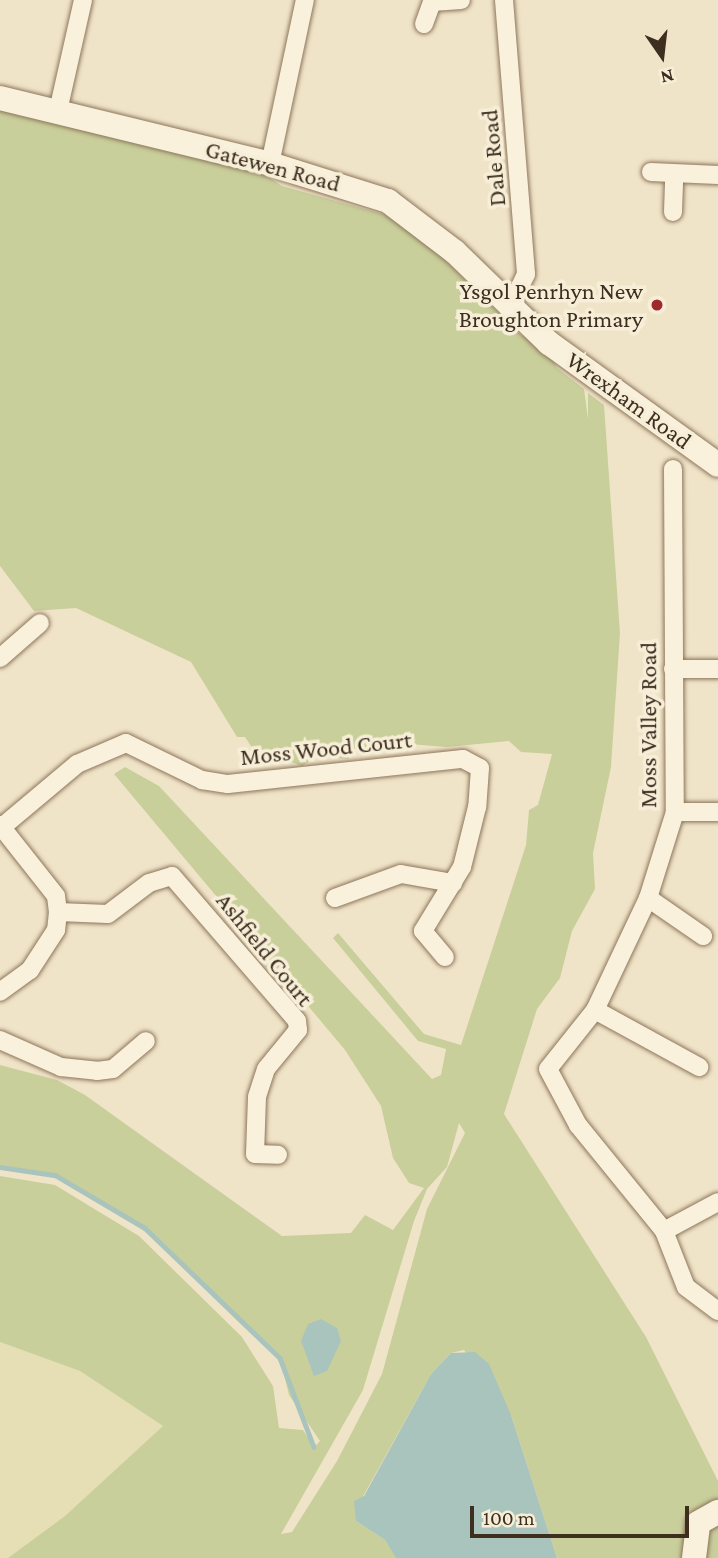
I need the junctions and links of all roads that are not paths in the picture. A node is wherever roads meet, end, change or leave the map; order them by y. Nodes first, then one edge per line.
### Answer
1 (83, 0) edge
2 (305, 0) edge
3 (461, 0) edge
4 (504, 0) edge
5 (431, 1) edge
6 (424, 24) dead end
7 (0, 98) edge
8 (58, 111) junction
9 (270, 164) junction
10 (651, 172) dead end
11 (674, 175) junction
12 (718, 175) edge
13 (674, 212) dead end
14 (511, 306) junction
15 (718, 465) edge
16 (673, 469) dead end
17 (40, 623) dead end
18 (0, 658) edge
19 (673, 669) junction
20 (718, 669) edge
21 (675, 812) junction
22 (718, 812) edge
23 (1, 826) edge
24 (453, 883) junction
25 (335, 898) dead end
26 (648, 898) junction
27 (58, 912) junction
28 (703, 936) dead end
29 (446, 957) dead end
30 (0, 992) edge
31 (595, 1010) junction
32 (0, 1040) edge
33 (146, 1041) dead end
34 (699, 1067) dead end
35 (278, 1155) dead end
36 (718, 1202) edge
37 (664, 1231) junction
38 (718, 1311) edge
39 (718, 1512) edge
40 (694, 1558) edge

1 - 8 street
2 - 9 street
3 - 5 street
4 - 14 street, Dale Road
5 - 6 street
7 - 8 main road, Gatewen Road
8 - 9 main road, Gatewen Road
9 - 14 main road, Gatewen Road
10 - 11 street
11 - 12 street
11 - 13 street
14 - 15 main road, Wrexham Road
16 - 19 street, Moss Valley Road
17 - 18 street
19 - 20 street
19 - 21 street, Moss Valley Road
21 - 22 street
21 - 26 street, Moss Valley Road
23 - 24 street, Moss Wood Court
23 - 27 street
24 - 25 street
24 - 29 street, Moss Wood Court
26 - 28 street
26 - 31 street, Moss Valley Road
27 - 30 street
27 - 35 street, Ashfield Court
31 - 34 street
31 - 37 street, Moss Valley Road
32 - 33 street
36 - 37 street
37 - 38 street, Moss Valley Road
39 - 40 main road

